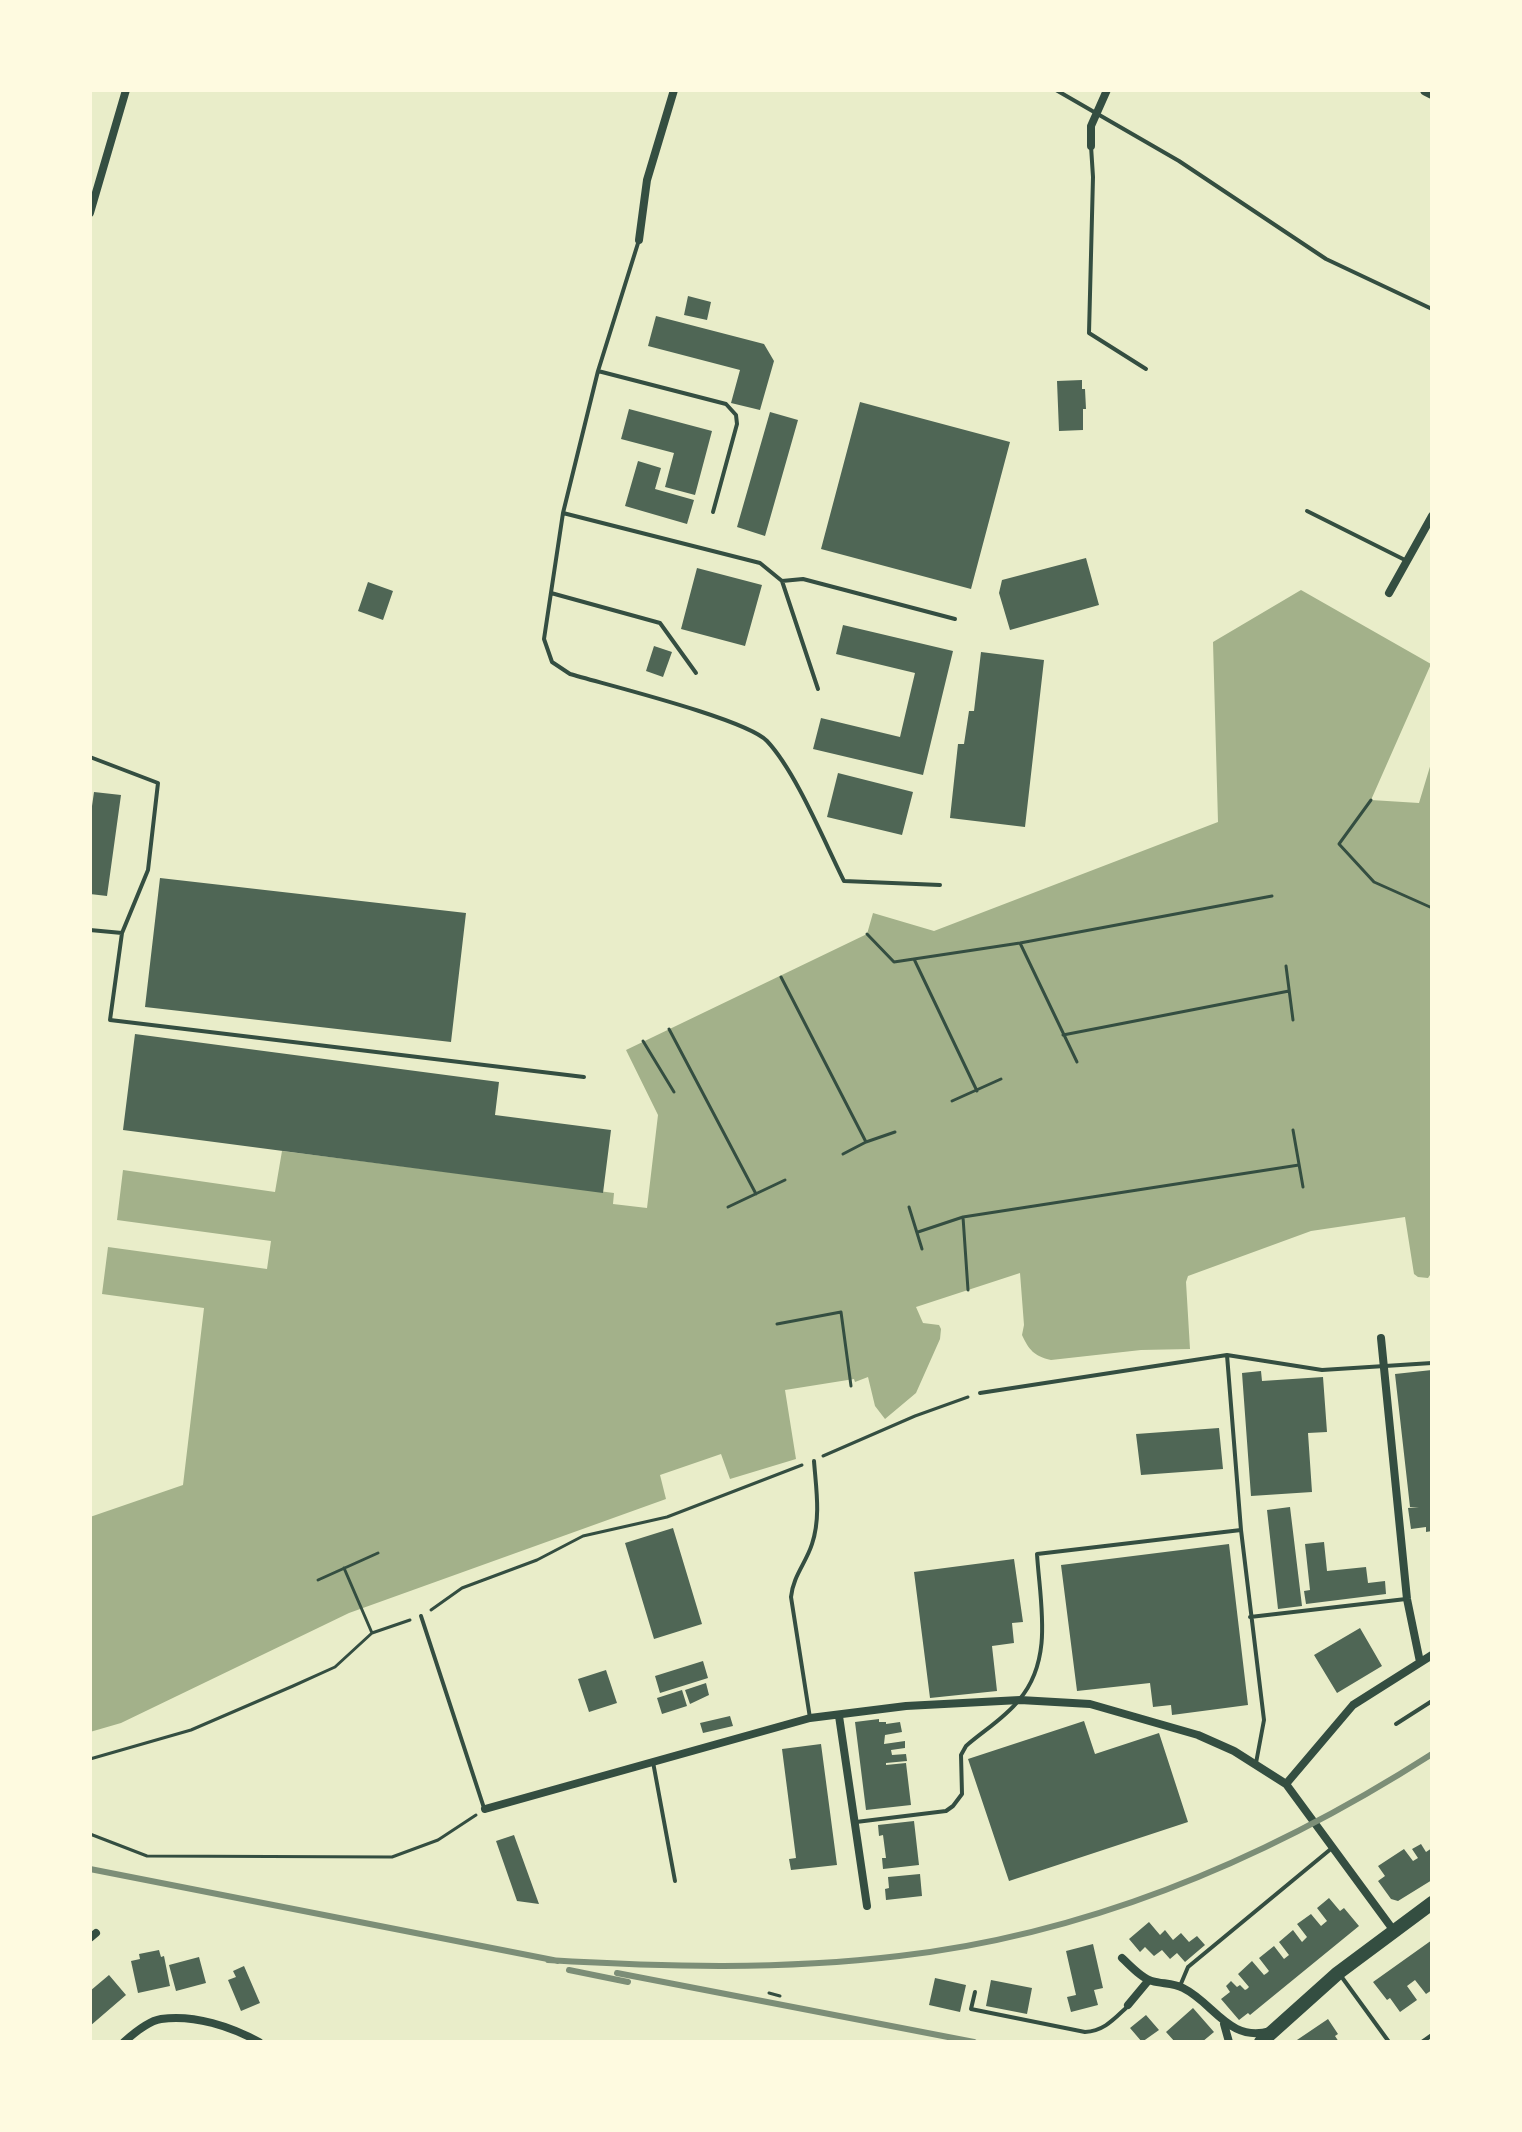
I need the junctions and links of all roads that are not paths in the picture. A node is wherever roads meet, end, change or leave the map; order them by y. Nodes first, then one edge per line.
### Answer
1 (126, 90) edge
2 (674, 90) edge
3 (1056, 90) edge
4 (1107, 90) edge
5 (1426, 90) edge
6 (1432, 93) edge
7 (1095, 112) junction
8 (1091, 146) joint
9 (90, 213) edge
10 (639, 240) joint
11 (1432, 309) edge
12 (1146, 369) dead end
13 (598, 371) junction
14 (1307, 511) dead end
15 (713, 512) dead end
16 (563, 513) junction
17 (1432, 517) edge
18 (1407, 561) junction
19 (782, 581) junction
20 (551, 593) junction
21 (1389, 593) dead end
22 (955, 619) dead end
23 (696, 673) dead end
24 (818, 689) dead end
25 (90, 757) edge
26 (940, 885) dead end
27 (90, 930) edge
28 (122, 933) junction
29 (584, 1077) dead end
30 (1381, 1338) dead end
31 (1227, 1355) junction
32 (1432, 1363) edge
33 (1384, 1368) junction
34 (980, 1393) road end
35 (814, 1461) road end
36 (1241, 1530) junction
37 (1407, 1599) junction
38 (421, 1616) road end
39 (1250, 1617) junction
40 (1432, 1655) edge
41 (1420, 1662) junction
42 (1020, 1700) junction
43 (1432, 1701) edge
44 (839, 1716) junction
45 (810, 1718) junction
46 (1396, 1724) dead end
47 (653, 1762) junction
48 (1256, 1763) junction
49 (1286, 1784) junction
50 (485, 1809) joint
51 (855, 1822) junction
52 (1334, 1847) junction
53 (675, 1881) dead end
54 (1432, 1903) edge
55 (867, 1906) dead end
56 (1394, 1931) junction
57 (1122, 1958) dead end
58 (1338, 1973) junction
59 (1148, 1981) junction
60 (1180, 1986) junction
61 (975, 1992) dead end
62 (1128, 2005) joint
63 (1224, 2024) junction
64 (1275, 2030) junction
65 (1432, 2035) edge
66 (124, 2042) edge
67 (259, 2042) edge
68 (1229, 2042) edge
69 (1261, 2042) edge
70 (1389, 2042) edge
71 (1422, 2042) edge

1 - 9 street
2 - 10 street
3 - 7 lane
4 - 7 street
5 - 6 main road
7 - 8 street
7 - 11 lane
8 - 12 lane
10 - 13 lane
13 - 15 lane
13 - 16 lane
14 - 18 lane
16 - 19 lane
16 - 20 lane
17 - 18 street
18 - 21 street
19 - 22 lane
19 - 24 lane
20 - 23 lane
20 - 26 lane
25 - 28 lane
27 - 28 lane
28 - 29 lane
30 - 33 street
31 - 33 lane
31 - 34 lane
31 - 36 lane
32 - 33 lane
33 - 37 street
35 - 45 lane
36 - 39 lane
36 - 42 lane
37 - 39 lane
37 - 41 street
38 - 50 lane
39 - 48 lane
40 - 41 street
41 - 49 street
42 - 44 street
42 - 48 street
42 - 51 lane
43 - 46 lane
44 - 45 street
44 - 51 street
45 - 47 street
47 - 50 street
47 - 53 lane
48 - 49 street
49 - 52 street
51 - 55 street
52 - 56 street
52 - 60 lane
54 - 56 highway
56 - 58 highway
57 - 59 street
58 - 64 highway
58 - 70 lane
59 - 60 street
59 - 62 street
60 - 63 street
61 - 62 lane
63 - 64 street
63 - 68 street
64 - 69 highway
65 - 71 lane
66 - 67 street

